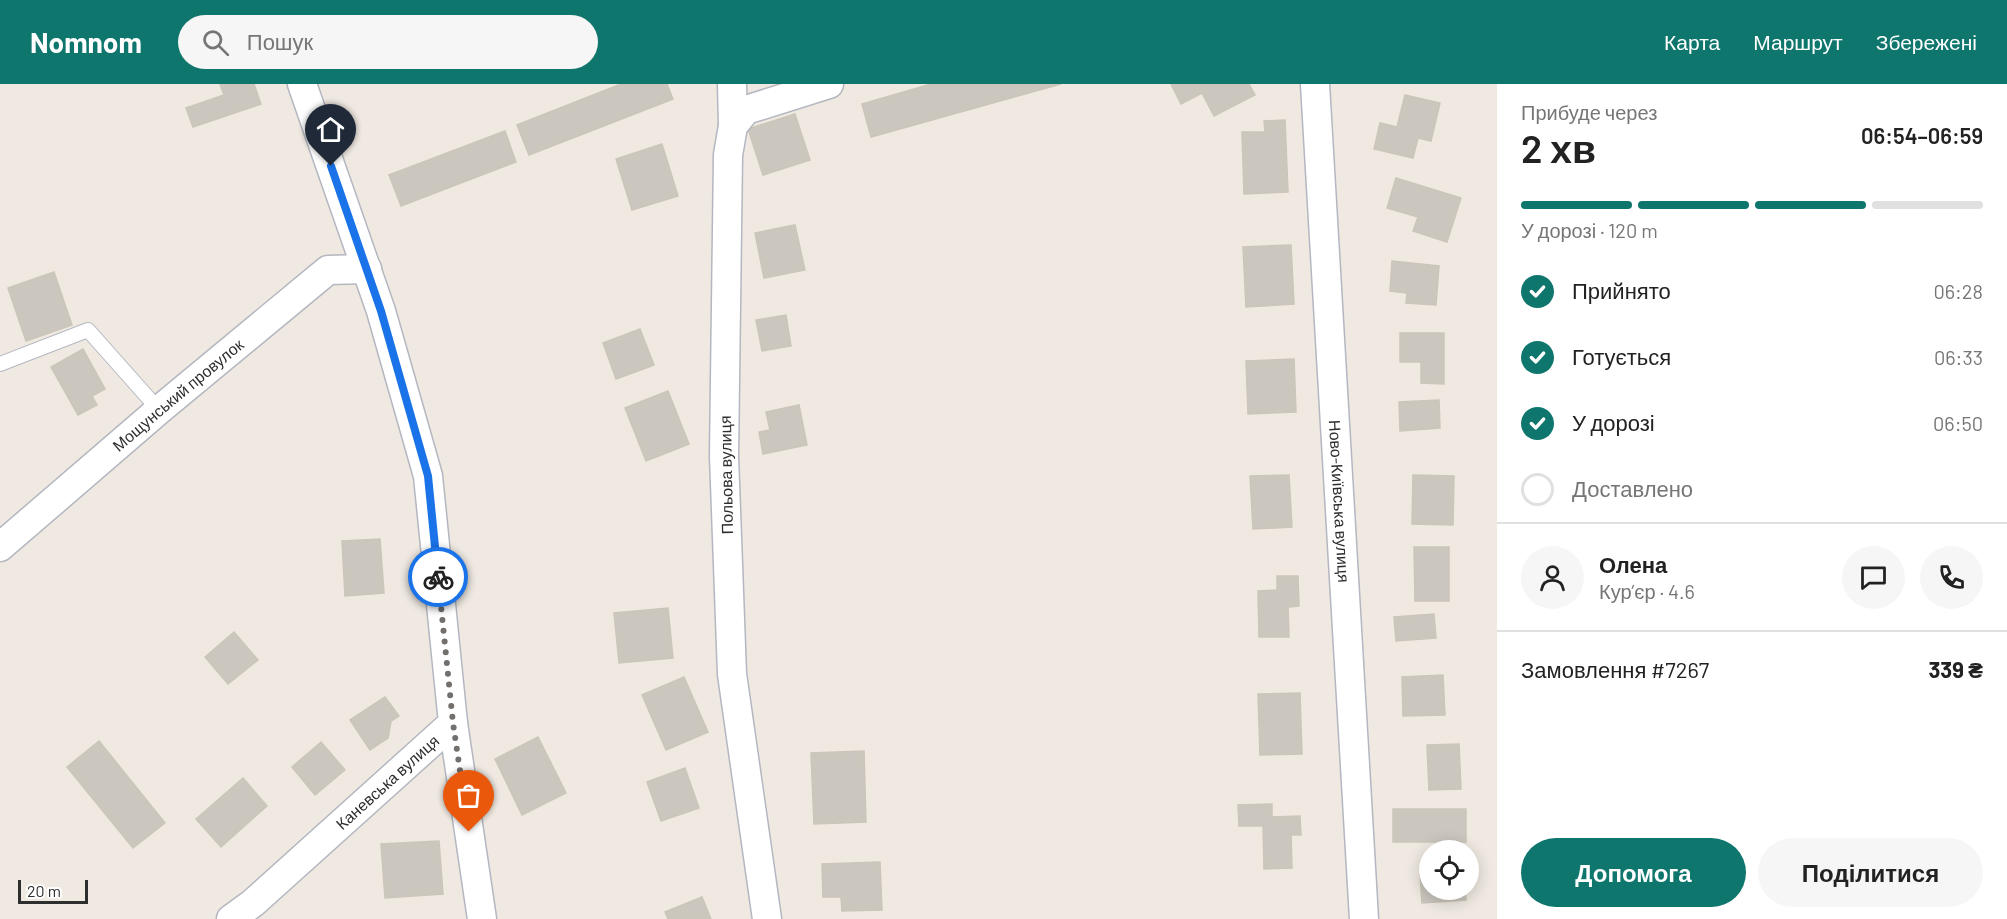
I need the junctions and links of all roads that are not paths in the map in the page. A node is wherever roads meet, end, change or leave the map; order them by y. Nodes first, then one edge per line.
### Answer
1 (302, 84) edge
2 (732, 84) edge
3 (1315, 84) edge
4 (822, 85) edge
5 (733, 126) junction
6 (367, 269) junction
7 (0, 364) edge
8 (159, 410) junction
9 (0, 547) edge
10 (453, 723) junction
11 (231, 919) edge
12 (482, 919) edge
13 (767, 919) edge
14 (1364, 919) edge

1 - 6 street, Каневська вулиця
2 - 5 street, Польова вулиця
3 - 14 street, Ново-Київська вулиця
4 - 5 street
5 - 13 street, Польова вулиця
6 - 8 street, Мощунський провулок
6 - 10 street, Каневська вулиця
7 - 8 lane
8 - 9 street, Мощунський провулок
10 - 11 street, Каневська вулиця
10 - 12 street

